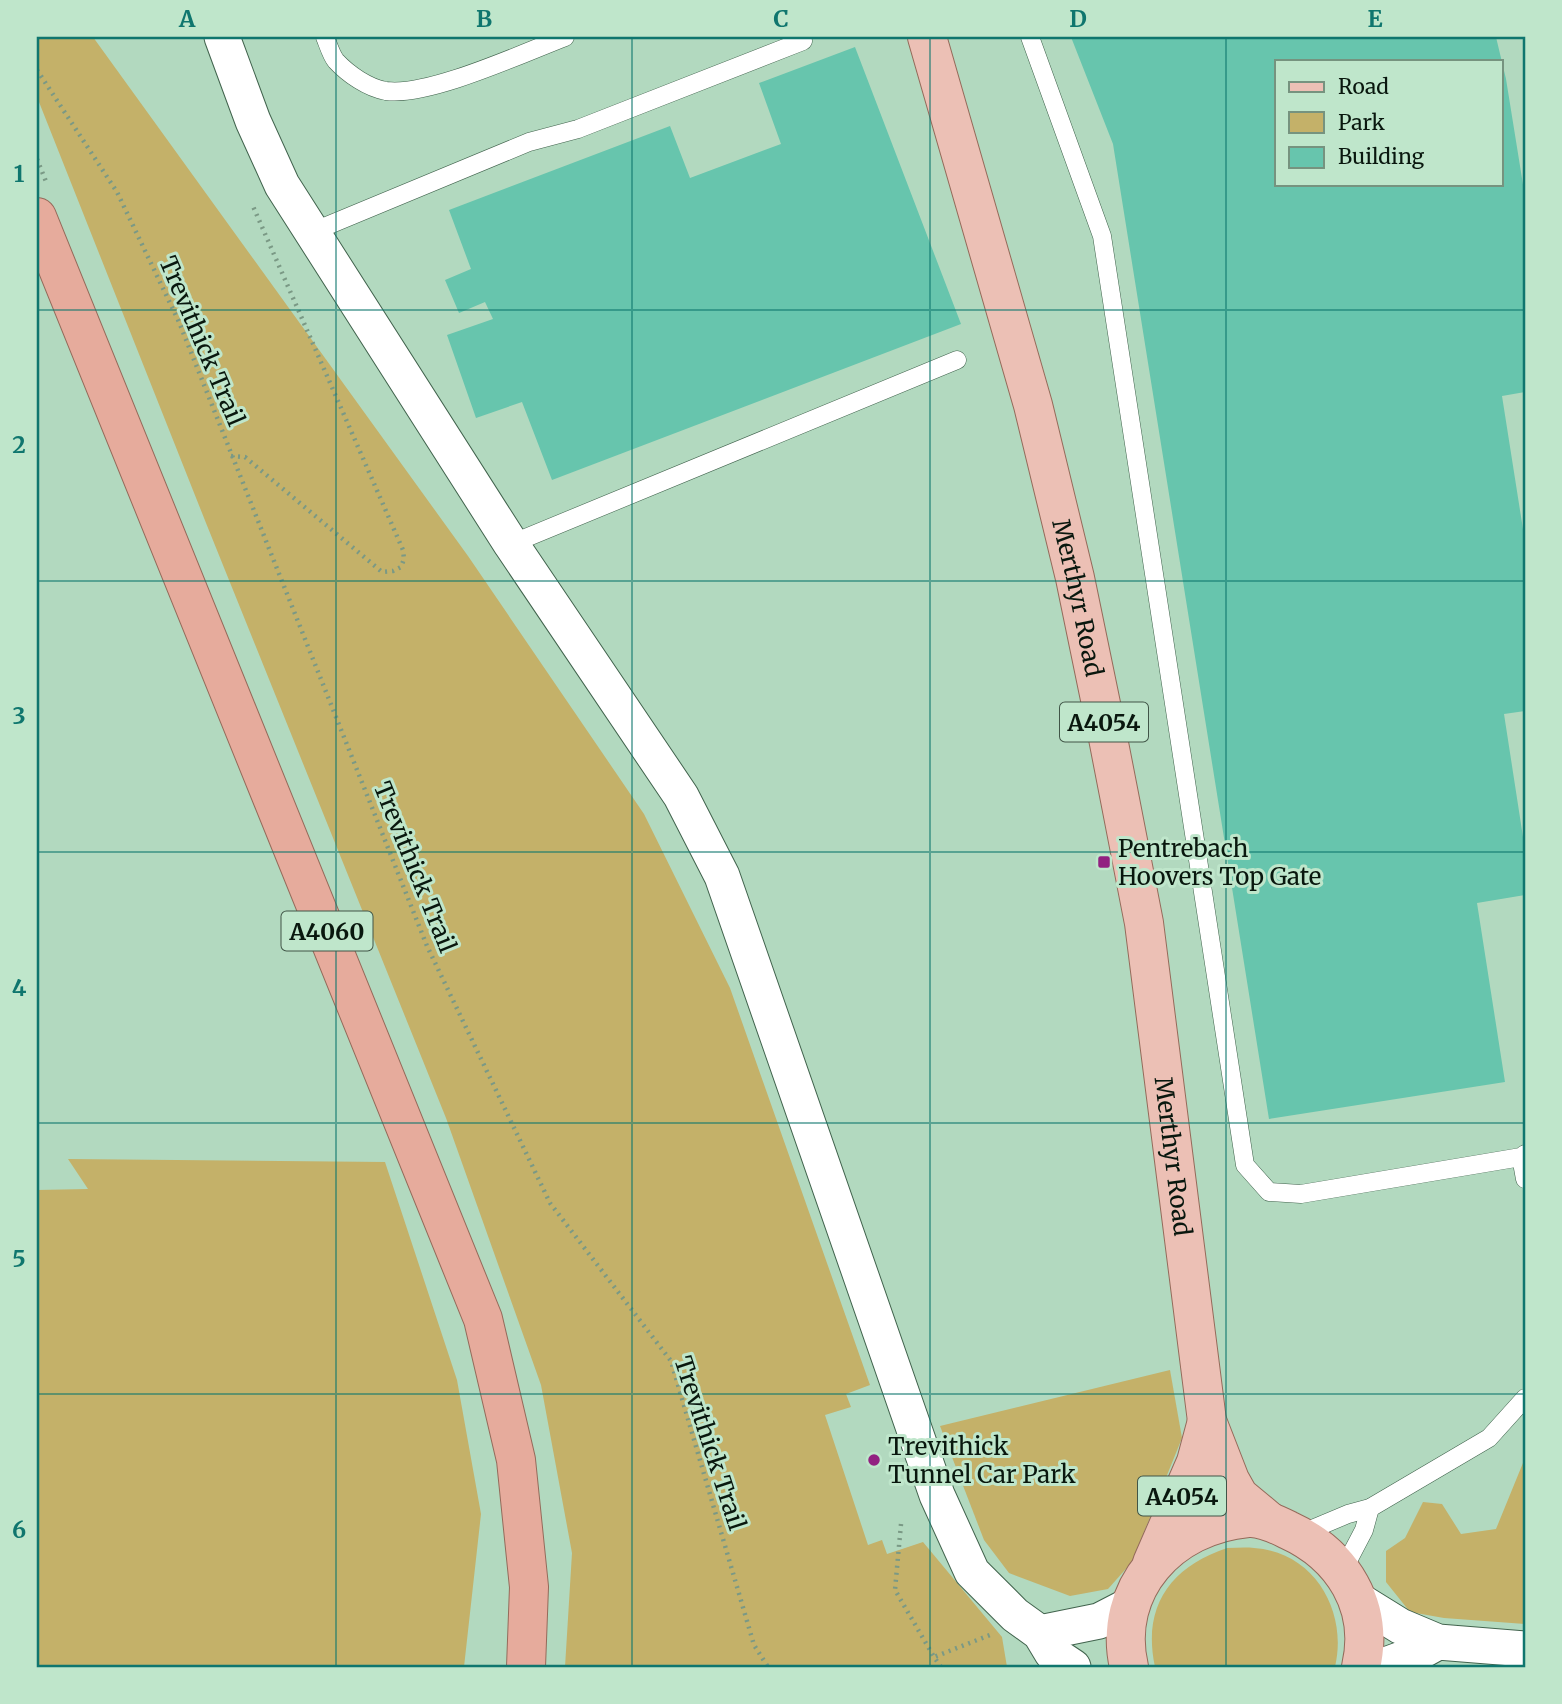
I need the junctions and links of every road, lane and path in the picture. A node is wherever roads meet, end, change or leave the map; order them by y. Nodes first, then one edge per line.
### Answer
1 (222, 37) edge
2 (326, 37) edge
3 (565, 37) edge
4 (927, 37) edge
5 (1030, 37) edge
6 (803, 41) dead end
7 (37, 70) edge
8 (248, 194) dead end
9 (37, 217) edge
10 (312, 232) junction
11 (957, 360) dead end
12 (231, 456) junction
13 (511, 544) junction
14 (1523, 1156) edge
15 (1525, 1179) edge
16 (1525, 1398) edge
17 (1207, 1421) junction
18 (1370, 1508) junction
19 (901, 1524) dead end
20 (1284, 1528) junction
21 (1150, 1568) junction
22 (1350, 1586) junction
23 (1130, 1605) junction
24 (1028, 1624) junction
25 (1438, 1642) junction
26 (1514, 1649) edge
27 (934, 1657) junction
28 (526, 1667) edge
29 (768, 1667) edge
30 (941, 1667) edge
31 (1073, 1667) edge
32 (1129, 1667) edge
33 (1361, 1667) edge
34 (1380, 1667) edge

1 - 10 street
2 - 3 lane
4 - 17 main road, Merthyr Road / A4054
5 - 14 lane
6 - 10 lane
7 - 12 path, Trevithick Trail
8 - 12 path
9 - 28 highway, A4060
10 - 13 street
11 - 13 lane
12 - 29 path, Trevithick Trail
13 - 24 street
14 - 15 lane
16 - 18 lane
17 - 20 main road, Merthyr Road / A4054
17 - 21 main road, Merthyr Road / A4054
18 - 20 lane
18 - 22 lane
19 - 27 path
20 - 21 main road
20 - 22 main road, Merthyr Road
21 - 23 main road
22 - 25 street
22 - 33 main road
23 - 24 street
23 - 32 main road
24 - 27 path
24 - 31 street
25 - 26 street
25 - 34 street
27 - 30 path

